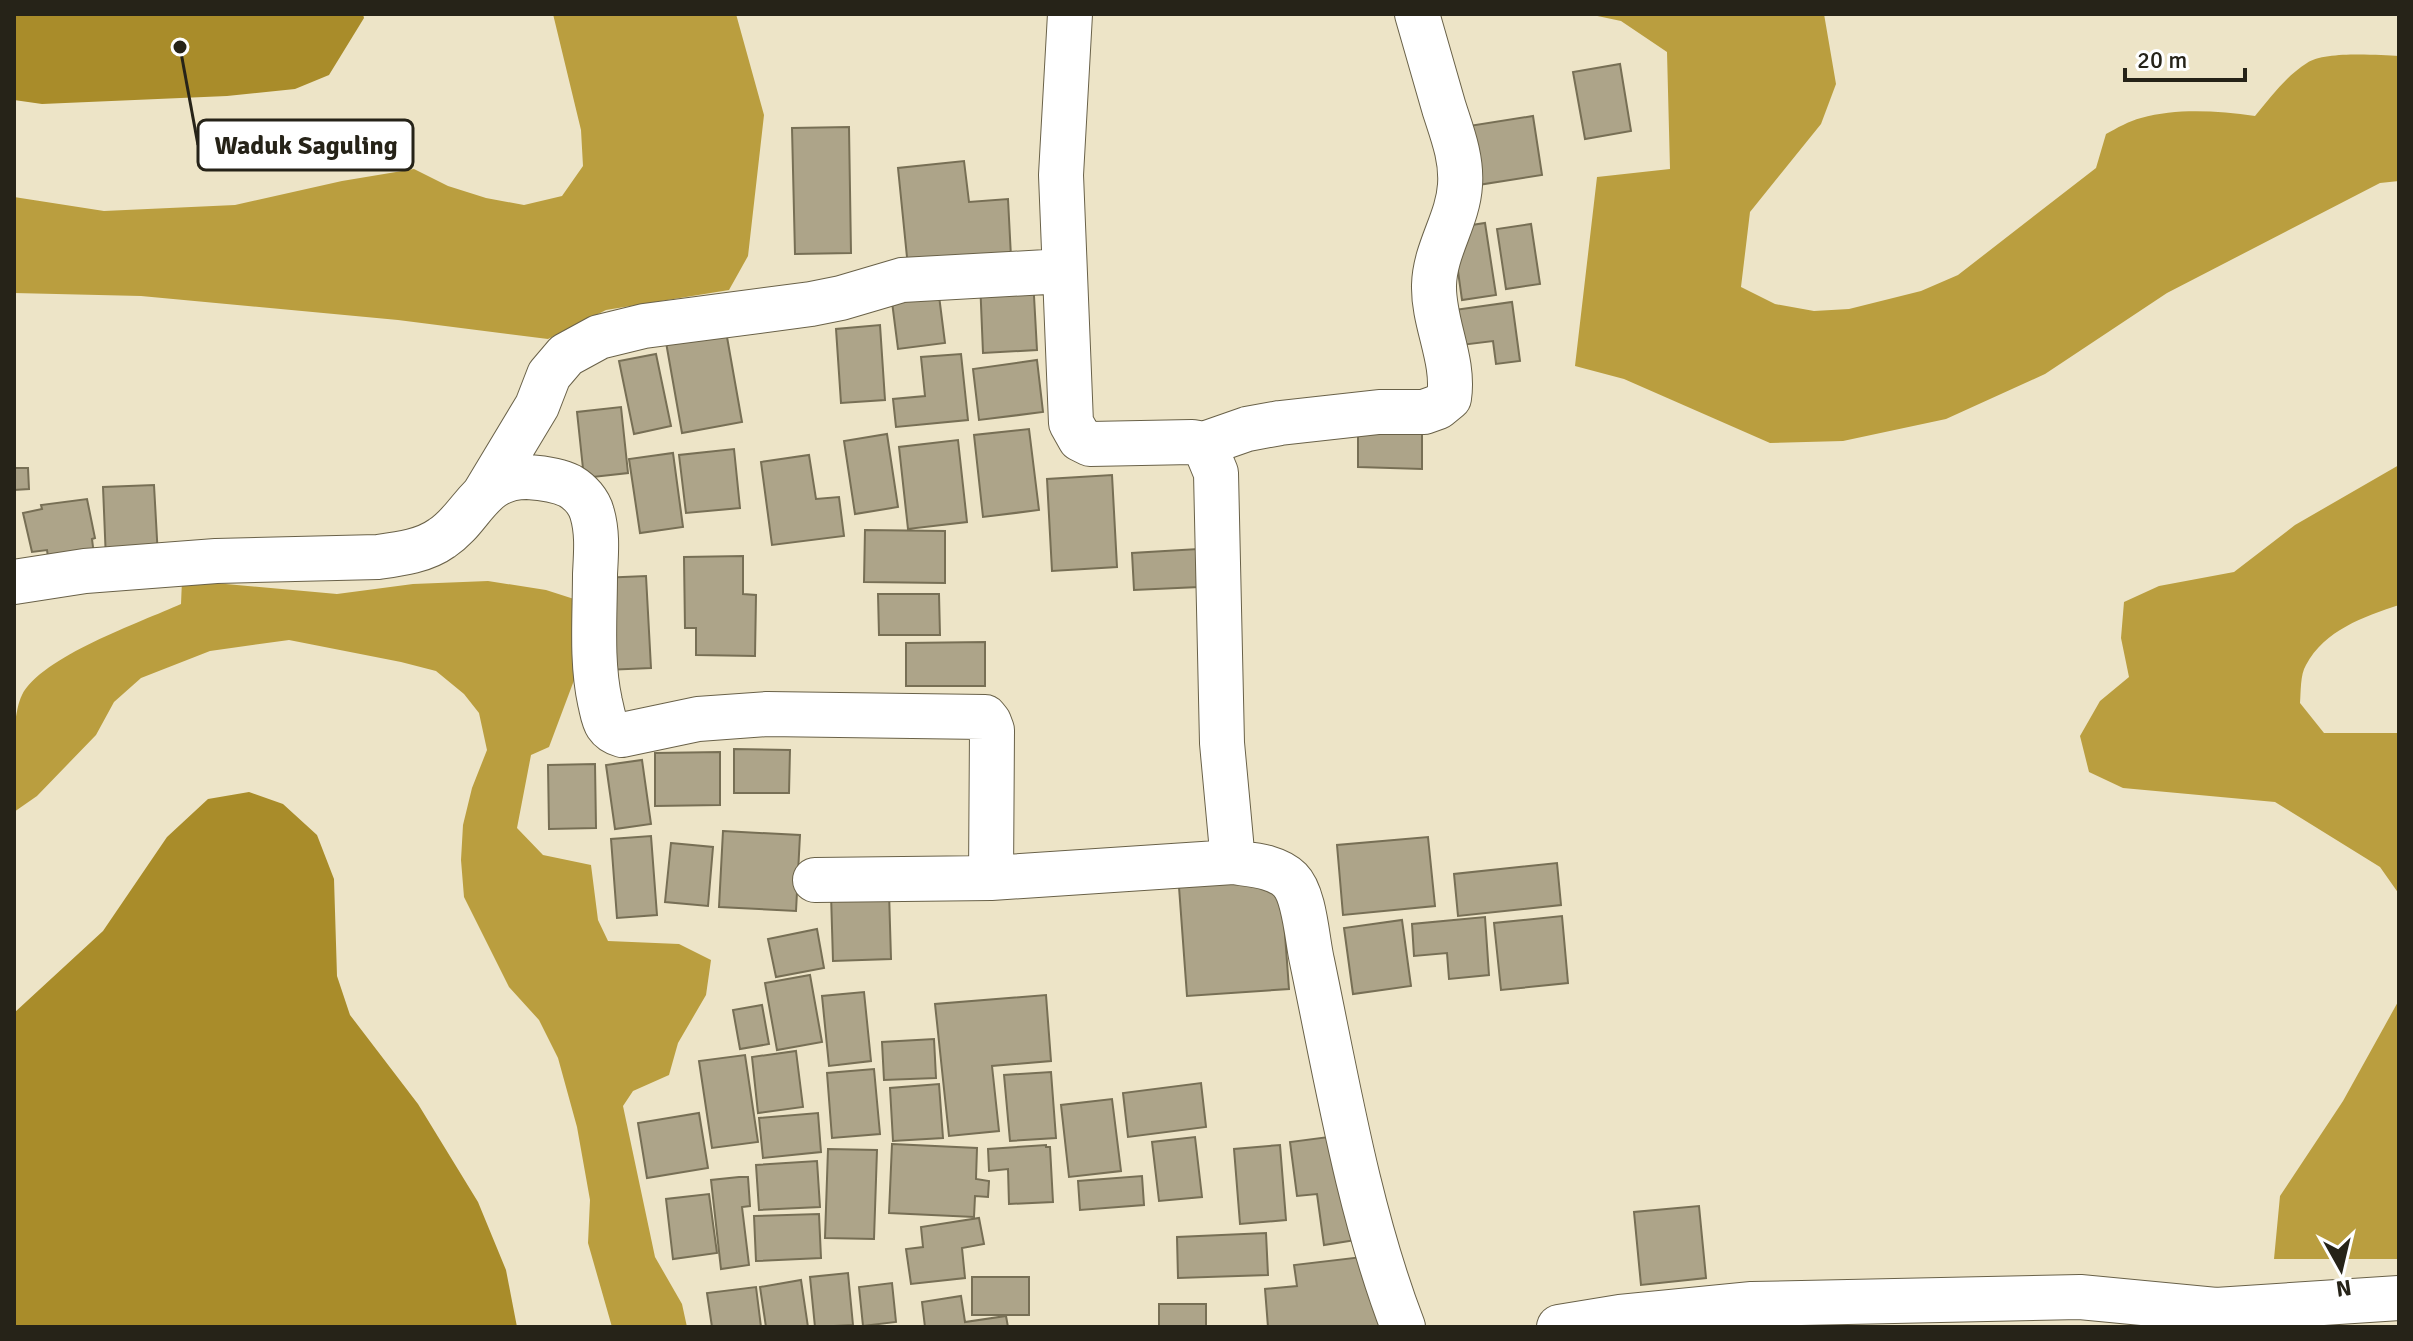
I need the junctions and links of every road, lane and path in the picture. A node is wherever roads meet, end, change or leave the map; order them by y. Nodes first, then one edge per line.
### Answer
1 (1070, 14) edge
2 (1417, 14) edge
3 (1064, 271) junction
4 (1204, 444) junction
5 (484, 494) junction
6 (14, 582) edge
7 (1233, 862) junction
8 (991, 878) junction
9 (815, 880) dead end
10 (2399, 1298) edge
11 (2217, 1319) edge
12 (1403, 1327) edge
13 (1559, 1327) edge

1 - 3 street
2 - 4 street
3 - 4 street
3 - 5 street
4 - 7 street
5 - 6 street
5 - 8 street
7 - 8 street
7 - 12 street
8 - 9 street
10 - 11 street
11 - 13 street

